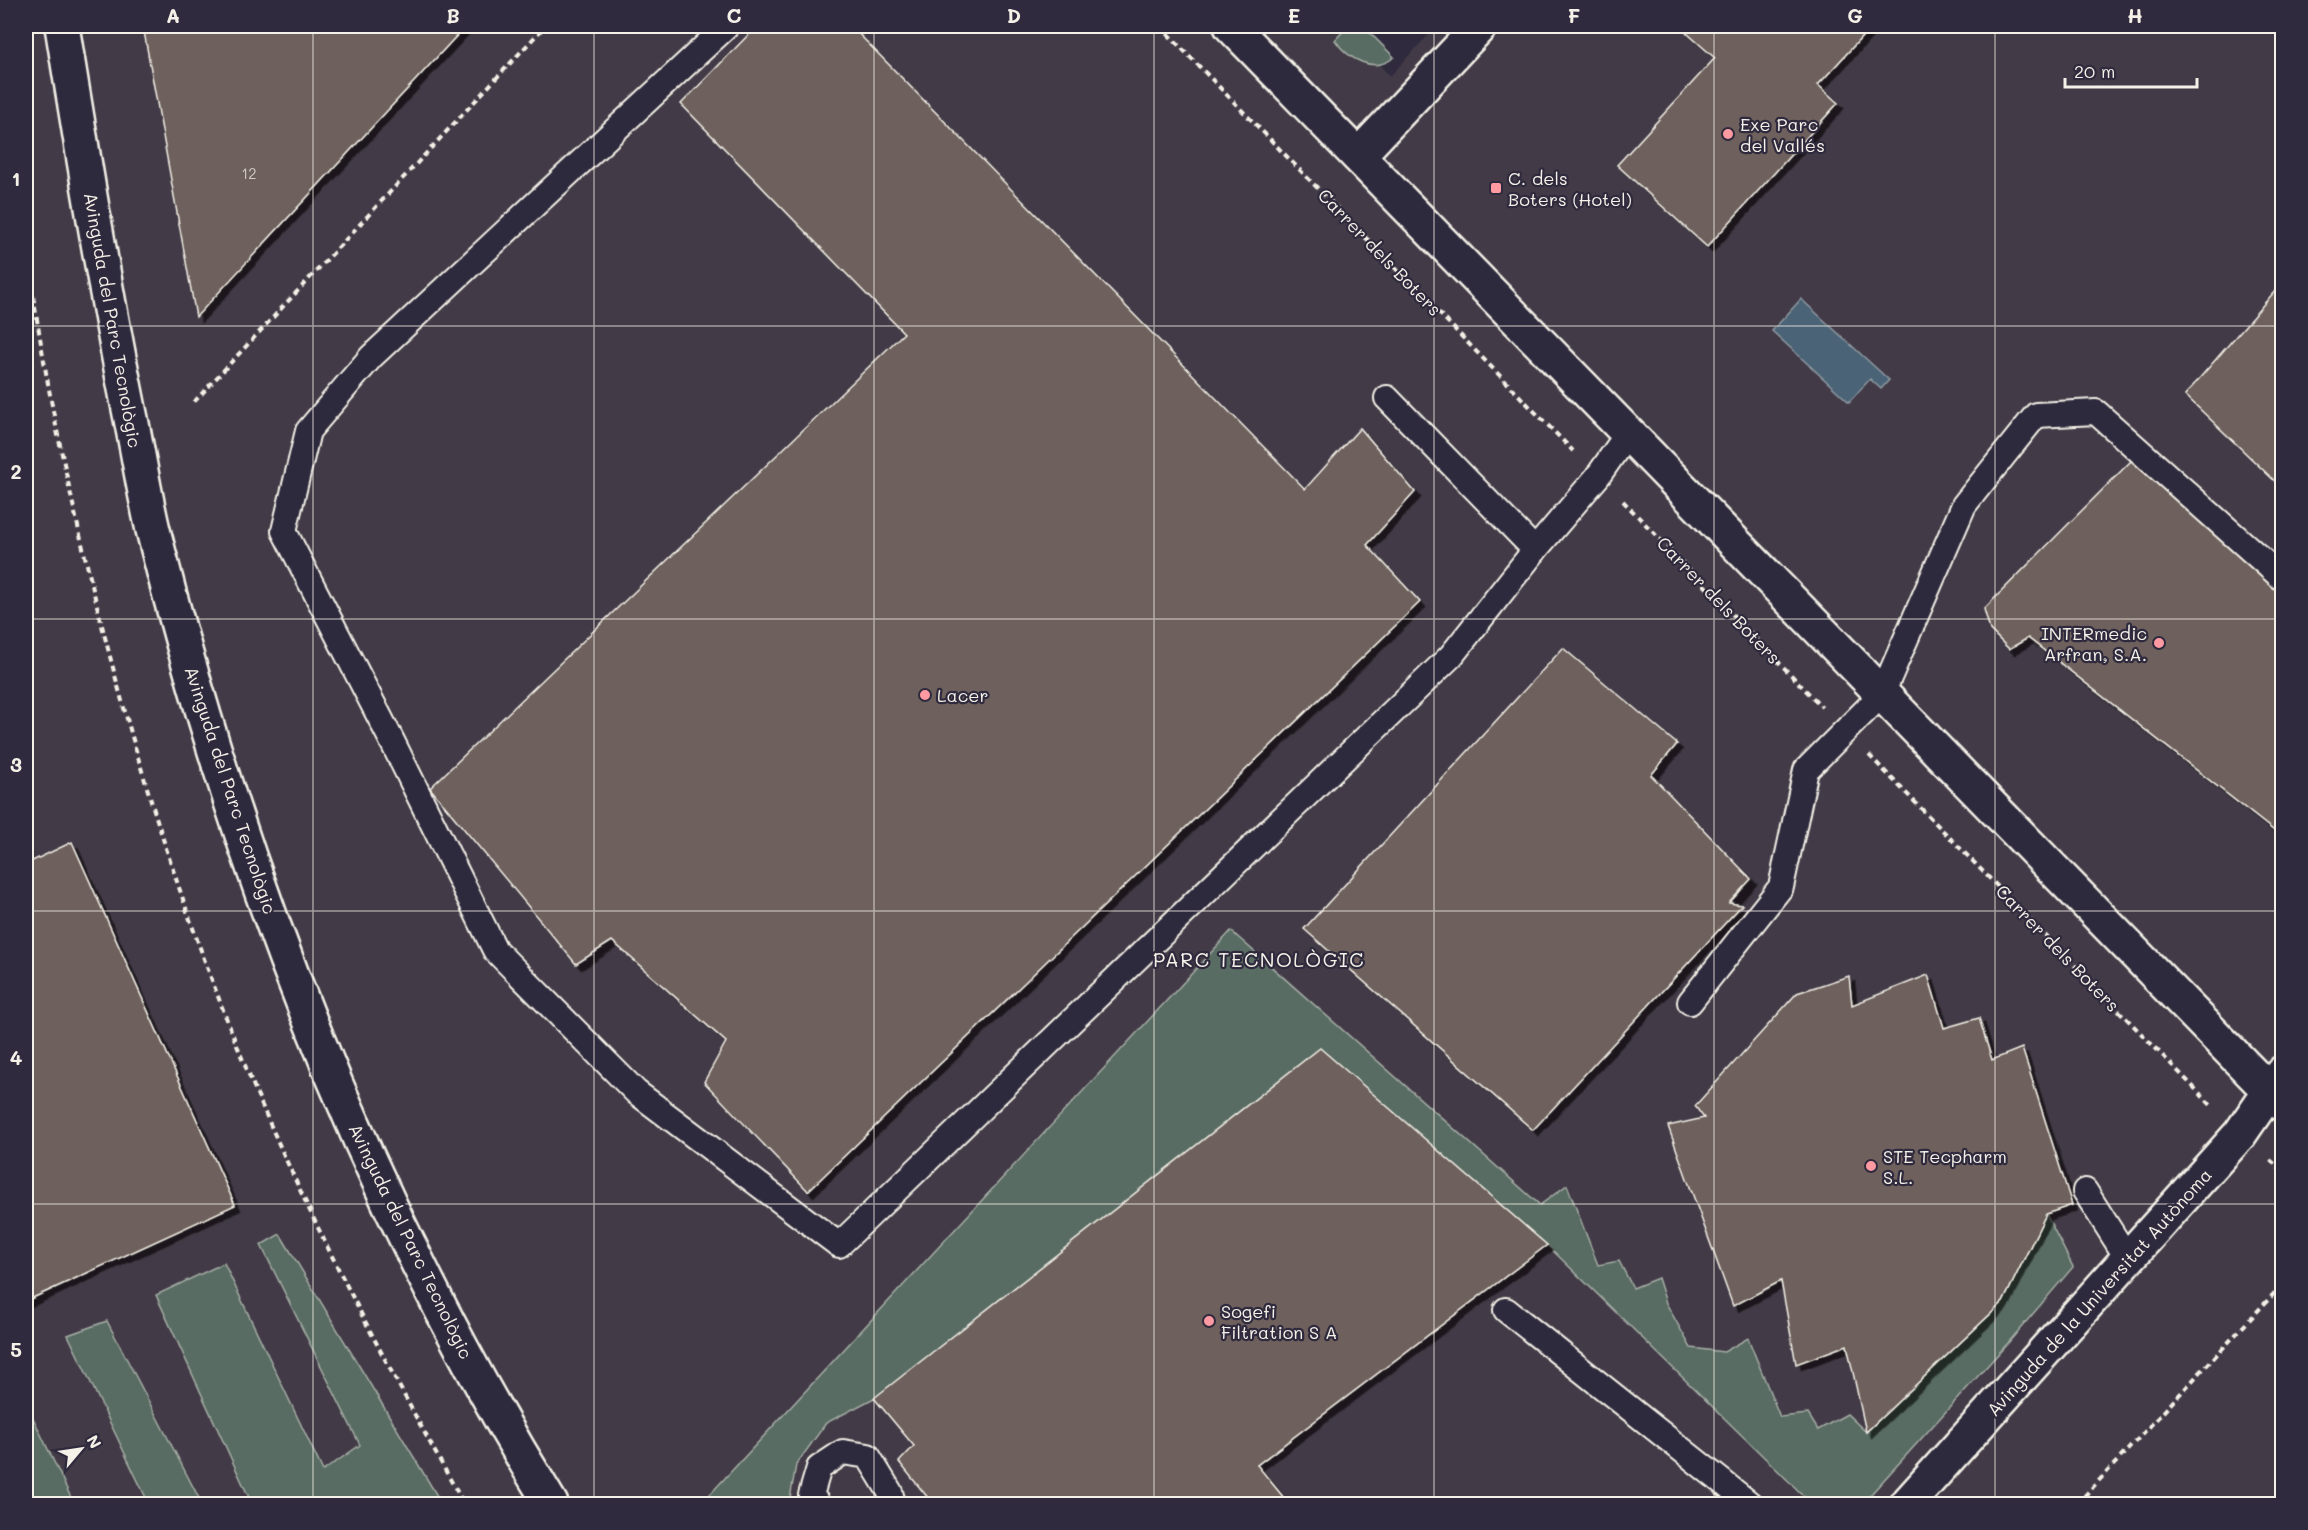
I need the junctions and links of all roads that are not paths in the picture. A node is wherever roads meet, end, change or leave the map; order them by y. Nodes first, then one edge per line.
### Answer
1 (62, 26) edge
2 (727, 26) edge
3 (1231, 26) edge
4 (1480, 26) edge
5 (1358, 156) junction
6 (1387, 398) dead end
7 (1628, 432) junction
8 (1535, 550) junction
9 (2283, 578) edge
10 (1882, 693) junction
11 (1690, 1002) dead end
12 (2278, 1090) edge
13 (2085, 1191) dead end
14 (2128, 1259) junction
15 (1506, 1310) dead end
16 (551, 1504) edge
17 (818, 1504) edge
18 (893, 1504) edge
19 (1750, 1504) edge
20 (1907, 1504) edge

1 - 16 street, Avinguda del Parc Tecnològic
2 - 8 lane
3 - 5 street
4 - 5 street
5 - 7 street
6 - 8 lane
7 - 8 lane
7 - 10 street
9 - 10 lane
10 - 11 lane
10 - 12 street
12 - 14 street, Avinguda de la Universitat Autònoma
13 - 14 lane
14 - 20 street, Avinguda de la Universitat Autònoma
15 - 19 lane
17 - 18 lane

